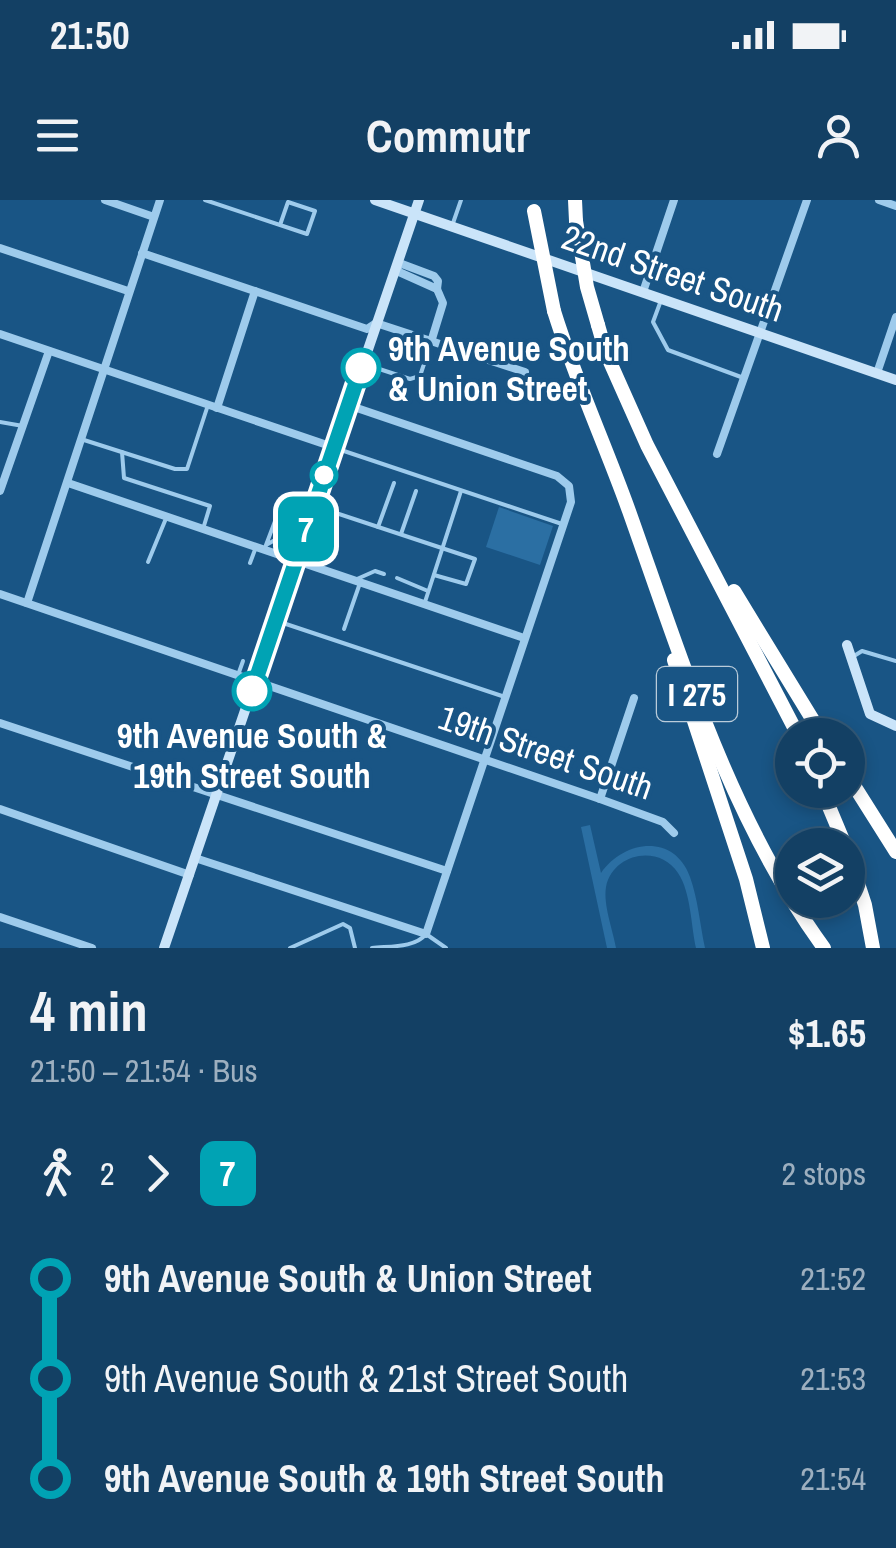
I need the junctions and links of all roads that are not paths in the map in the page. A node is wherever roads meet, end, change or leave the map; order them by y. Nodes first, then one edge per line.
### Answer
1 (105, 200) edge
2 (160, 200) edge
3 (206, 200) edge
4 (375, 200) edge
5 (419, 200) edge
6 (461, 200) edge
7 (574, 200) edge
8 (674, 200) edge
9 (807, 200) edge
10 (879, 200) edge
11 (534, 205) edge
12 (896, 206) edge
13 (414, 213) junction
14 (154, 217) junction
15 (280, 225) junction
16 (452, 226) junction
17 (0, 248) edge
18 (142, 253) junction
19 (396, 266) junction
20 (128, 291) junction
21 (255, 291) junction
22 (643, 292) junction
23 (661, 298) junction
24 (896, 317) edge
25 (376, 323) junction
26 (761, 333) junction
27 (0, 334) edge
28 (431, 342) junction
29 (49, 351) junction
30 (362, 364) junction
31 (106, 370) junction
32 (525, 372) dead end
33 (877, 373) junction
34 (742, 378) junction
35 (896, 380) edge
36 (348, 405) junction
37 (212, 406) junction
38 (0, 422) edge
39 (22, 426) junction
40 (82, 439) junction
41 (646, 445) junction
42 (334, 447) junction
43 (122, 452) junction
44 (717, 454) dead end
45 (610, 460) junction
46 (68, 482) junction
47 (394, 483) dead end
48 (462, 490) junction
49 (0, 491) edge
50 (416, 492) dead end
51 (314, 506) junction
52 (167, 516) junction
53 (562, 524) junction
54 (378, 527) junction
55 (203, 529) junction
56 (401, 534) junction
57 (330, 537) dead end
58 (262, 547) junction
59 (442, 548) junction
60 (296, 560) junction
61 (148, 562) dead end
62 (250, 564) dead end
63 (318, 569) junction
64 (384, 574) dead end
65 (434, 575) junction
66 (398, 578) dead end
67 (356, 582) junction
68 (428, 590) junction
69 (0, 594) edge
70 (28, 603) junction
71 (424, 605) junction
72 (276, 620) junction
73 (344, 629) dead end
74 (524, 638) junction
75 (846, 646) dead end
76 (852, 658) junction
77 (243, 661) dead end
78 (896, 661) edge
79 (238, 675) junction
80 (255, 681) junction
81 (505, 697) junction
82 (634, 698) dead end
83 (789, 718) edge
84 (812, 718) edge
85 (0, 723) edge
86 (896, 726) edge
87 (483, 760) junction
88 (216, 795) junction
89 (600, 800) junction
90 (865, 803) edge
91 (0, 810) edge
92 (674, 833) dead end
93 (896, 852) edge
94 (195, 858) junction
95 (447, 871) junction
96 (190, 874) junction
97 (865, 905) edge
98 (0, 917) edge
99 (426, 934) junction
100 (92, 948) edge
101 (164, 948) edge
102 (290, 948) edge
103 (355, 948) edge
104 (372, 948) edge
105 (446, 948) edge
106 (763, 948) edge
107 (824, 948) edge
108 (873, 948) edge

1 - 14 street
2 - 14 street
3 - 15 lane
4 - 13 street, 22nd Street South
5 - 13 street
6 - 16 lane
7 - 41 highway, I 275, bridge
8 - 22 street
9 - 26 street
10 - 12 street
11 - 45 highway, I 275, bridge
13 - 16 street, 22nd Street South
13 - 19 street
14 - 18 street
15 - 15 lane
16 - 22 street, 22nd Street South
17 - 20 street
18 - 20 street
18 - 21 street
19 - 25 street
19 - 28 street
20 - 31 street
21 - 25 street
21 - 37 street
22 - 23 street, 22nd Street South
23 - 26 street, 22nd Street South
23 - 34 lane
24 - 33 street
25 - 28 street
25 - 30 street
26 - 33 street, 22nd Street South
26 - 34 street
27 - 29 street
28 - 30 lane
28 - 32 street
29 - 31 street
29 - 39 street
30 - 36 street
31 - 37 street
31 - 40 street
33 - 35 street, 22nd Street South
34 - 44 street
36 - 42 street
36 - 53 street
37 - 42 street
37 - 43 lane
38 - 39 lane
39 - 49 street
40 - 43 lane
40 - 46 street
41 - 83 highway
41 - 84 highway, I 275
42 - 48 lane
42 - 51 street
43 - 55 lane
45 - 106 highway
45 - 107 highway, I 275
46 - 52 street
46 - 70 street
47 - 54 lane
48 - 53 lane
48 - 59 lane
50 - 56 lane
51 - 54 lane
51 - 60 street
52 - 55 street
52 - 61 lane
53 - 74 street
54 - 56 lane
55 - 58 street
56 - 59 lane
57 - 63 lane
58 - 58 lane
58 - 60 street
58 - 62 lane
59 - 65 lane
59 - 65 lane
60 - 63 street
60 - 72 street
63 - 67 street
64 - 67 lane
65 - 68 lane
66 - 68 lane
67 - 71 street
67 - 73 lane
68 - 71 lane
69 - 70 street, 19th Street South
70 - 79 street, 19th Street South
71 - 74 street
72 - 80 street
72 - 81 lane
74 - 81 street
75 - 76 street
76 - 78 lane
76 - 86 street
77 - 79 lane
79 - 80 street, 19th Street South
80 - 87 street, 19th Street South
80 - 88 street
81 - 87 street
82 - 89 street
85 - 88 street
87 - 89 street, 19th Street South
87 - 95 street
88 - 94 street
88 - 95 street
89 - 92 street, 19th Street South
90 - 93 highway
91 - 96 street
94 - 96 street
94 - 99 street
95 - 99 street
96 - 101 street
97 - 108 highway
98 - 100 street
99 - 104 lane
99 - 105 lane
102 - 103 lane

